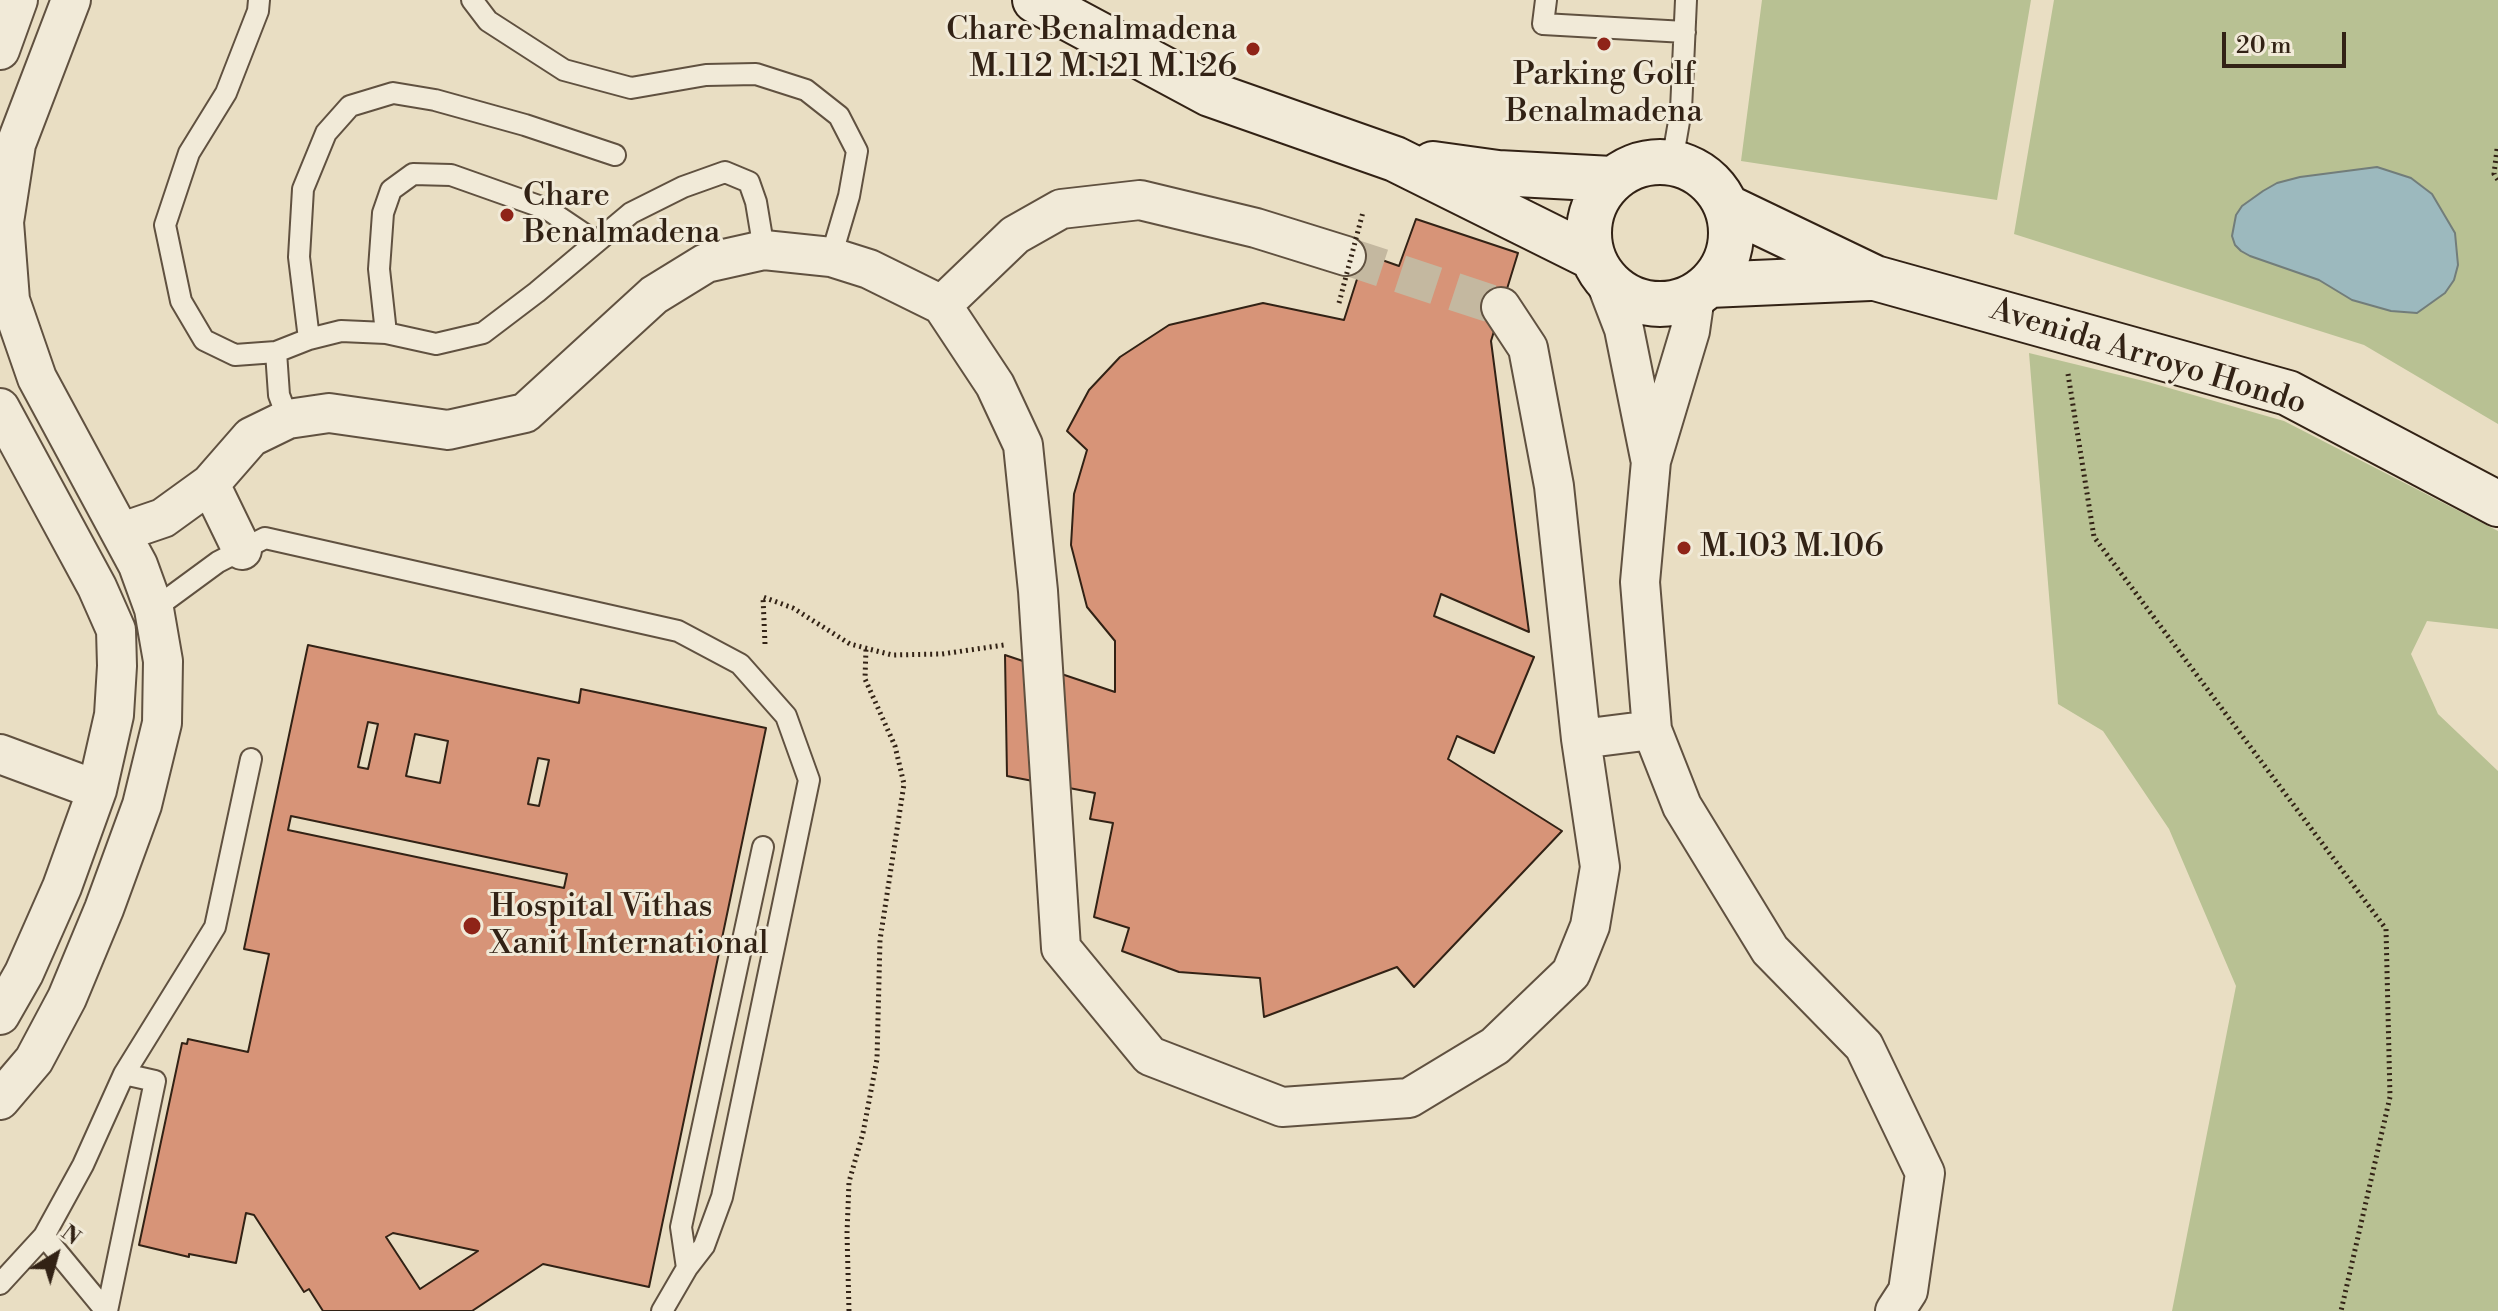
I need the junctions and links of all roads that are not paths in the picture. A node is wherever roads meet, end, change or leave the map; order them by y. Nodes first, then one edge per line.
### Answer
1 (18, 0) edge
2 (71, 0) edge
3 (259, 0) edge
4 (472, 0) edge
5 (1035, 0) edge
6 (1546, 0) edge
7 (1686, 0) edge
8 (1685, 32) junction
9 (0, 50) edge
10 (615, 155) dead end
11 (1395, 159) junction
12 (1672, 162) junction
13 (1612, 179) junction
14 (1727, 207) junction
15 (596, 242) junction
16 (764, 250) junction
17 (1346, 256) tunnel mouth
18 (831, 257) junction
19 (1598, 267) junction
20 (1875, 278) junction
21 (1702, 290) junction
22 (942, 305) junction
23 (1501, 307) tunnel mouth
24 (386, 333) junction
25 (309, 339) junction
26 (276, 352) junction
27 (0, 408) edge
28 (288, 419) junction
29 (1651, 461) junction
30 (210, 484) junction
31 (2498, 504) edge
32 (122, 532) junction
33 (242, 550) junction
34 (154, 609) junction
35 (1652, 730) junction
36 (1581, 739) junction
37 (0, 754) edge
38 (251, 759) dead end
39 (97, 790) junction
40 (763, 847) dead end
41 (0, 1015) edge
42 (124, 1074) junction
43 (0, 1100) edge
44 (44, 1236) junction
45 (687, 1268) junction
46 (0, 1284) edge
47 (106, 1311) edge
48 (662, 1311) edge
49 (1895, 1311) edge

1 - 9 street
2 - 32 street
3 - 26 lane
4 - 18 lane
5 - 11 main road
6 - 8 lane
7 - 8 lane
8 - 12 lane
10 - 25 lane
11 - 13 main road
11 - 19 main road
12 - 13 main road
12 - 14 main road
13 - 19 main road
14 - 20 main road, Avenida Arroyo Hondo
14 - 21 main road
15 - 16 lane
15 - 24 lane
15 - 24 lane
16 - 18 street
16 - 28 street
17 - 22 street
18 - 22 street
19 - 21 main road
19 - 29 street
20 - 21 main road, Avenida Arroyo Hondo
20 - 31 main road, Avenida Arroyo Hondo
21 - 29 street
22 - 36 street
23 - 36 street
24 - 25 lane
25 - 26 lane
26 - 28 lane
27 - 39 street
28 - 30 street
29 - 35 street
30 - 32 street
30 - 33 street
32 - 34 street
33 - 34 lane
33 - 45 lane
34 - 43 street
35 - 36 street
35 - 49 street
37 - 39 street
38 - 42 lane
39 - 41 street
40 - 45 lane
42 - 44 lane
42 - 47 lane
44 - 46 lane
44 - 47 lane
45 - 48 lane

